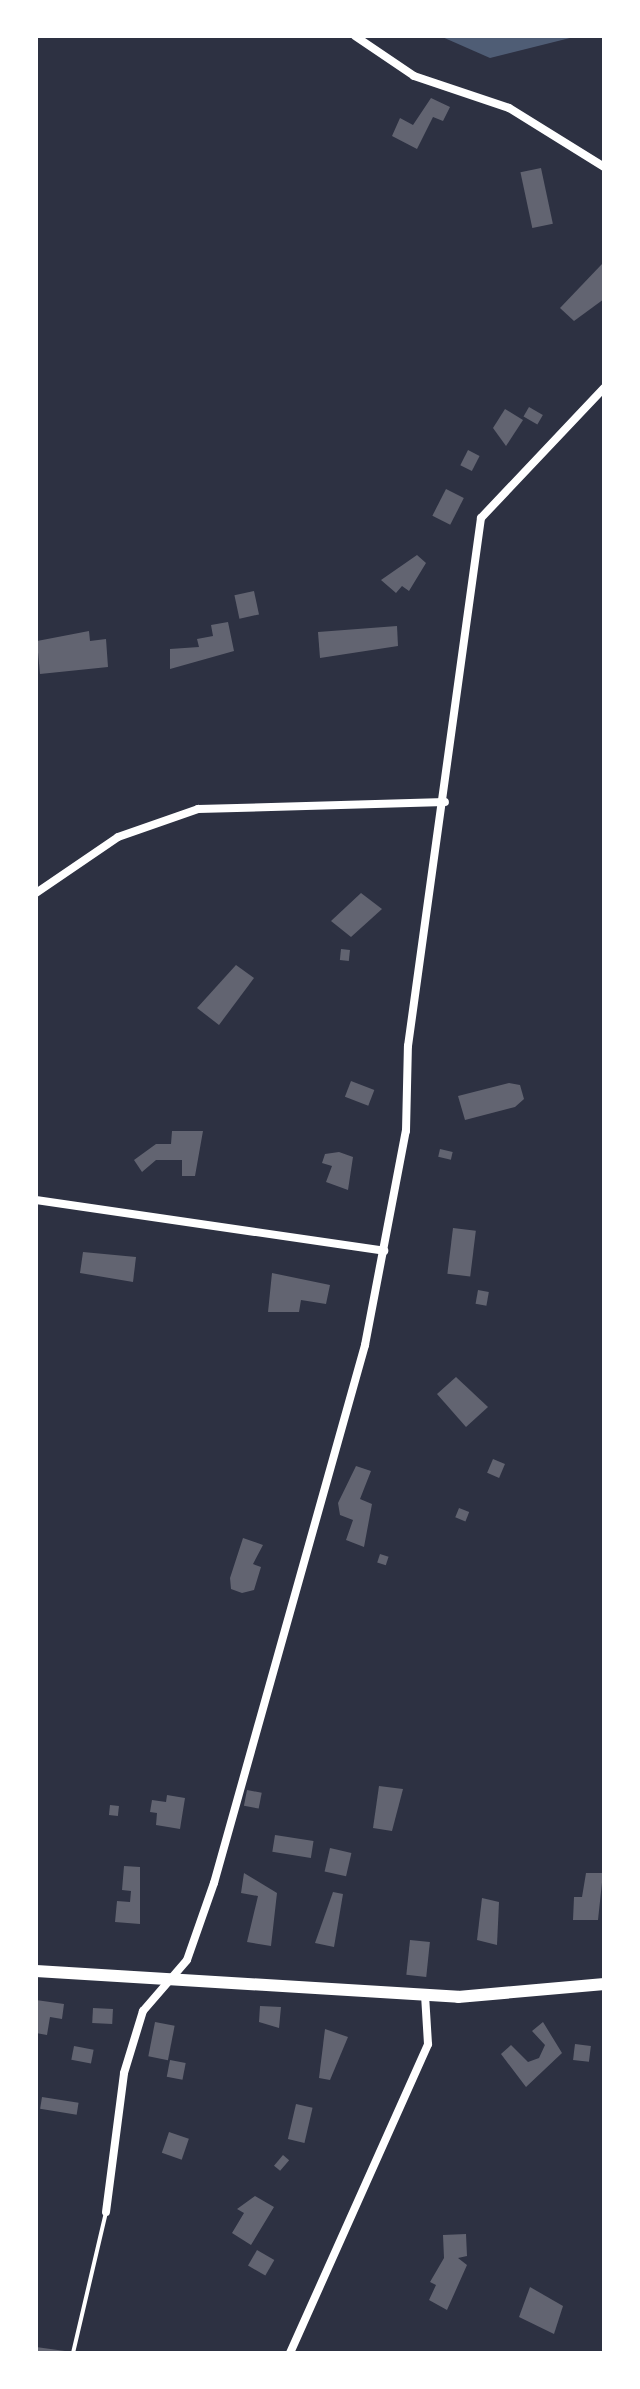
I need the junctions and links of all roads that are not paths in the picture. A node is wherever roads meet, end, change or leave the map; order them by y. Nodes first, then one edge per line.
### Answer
1 (355, 36) edge
2 (604, 167) edge
3 (604, 388) edge
4 (445, 802) junction
5 (36, 893) edge
6 (36, 1200) edge
7 (384, 1251) junction
8 (36, 1971) edge
9 (168, 1979) junction
10 (604, 1984) edge
11 (425, 1995) junction
12 (106, 2212) joint
13 (73, 2353) edge
14 (290, 2353) edge

1 - 2 street
3 - 4 street
4 - 5 street
4 - 7 street
6 - 7 street
7 - 9 street
8 - 9 main road
9 - 11 main road
9 - 12 street
10 - 11 main road
11 - 14 street
12 - 13 lane

